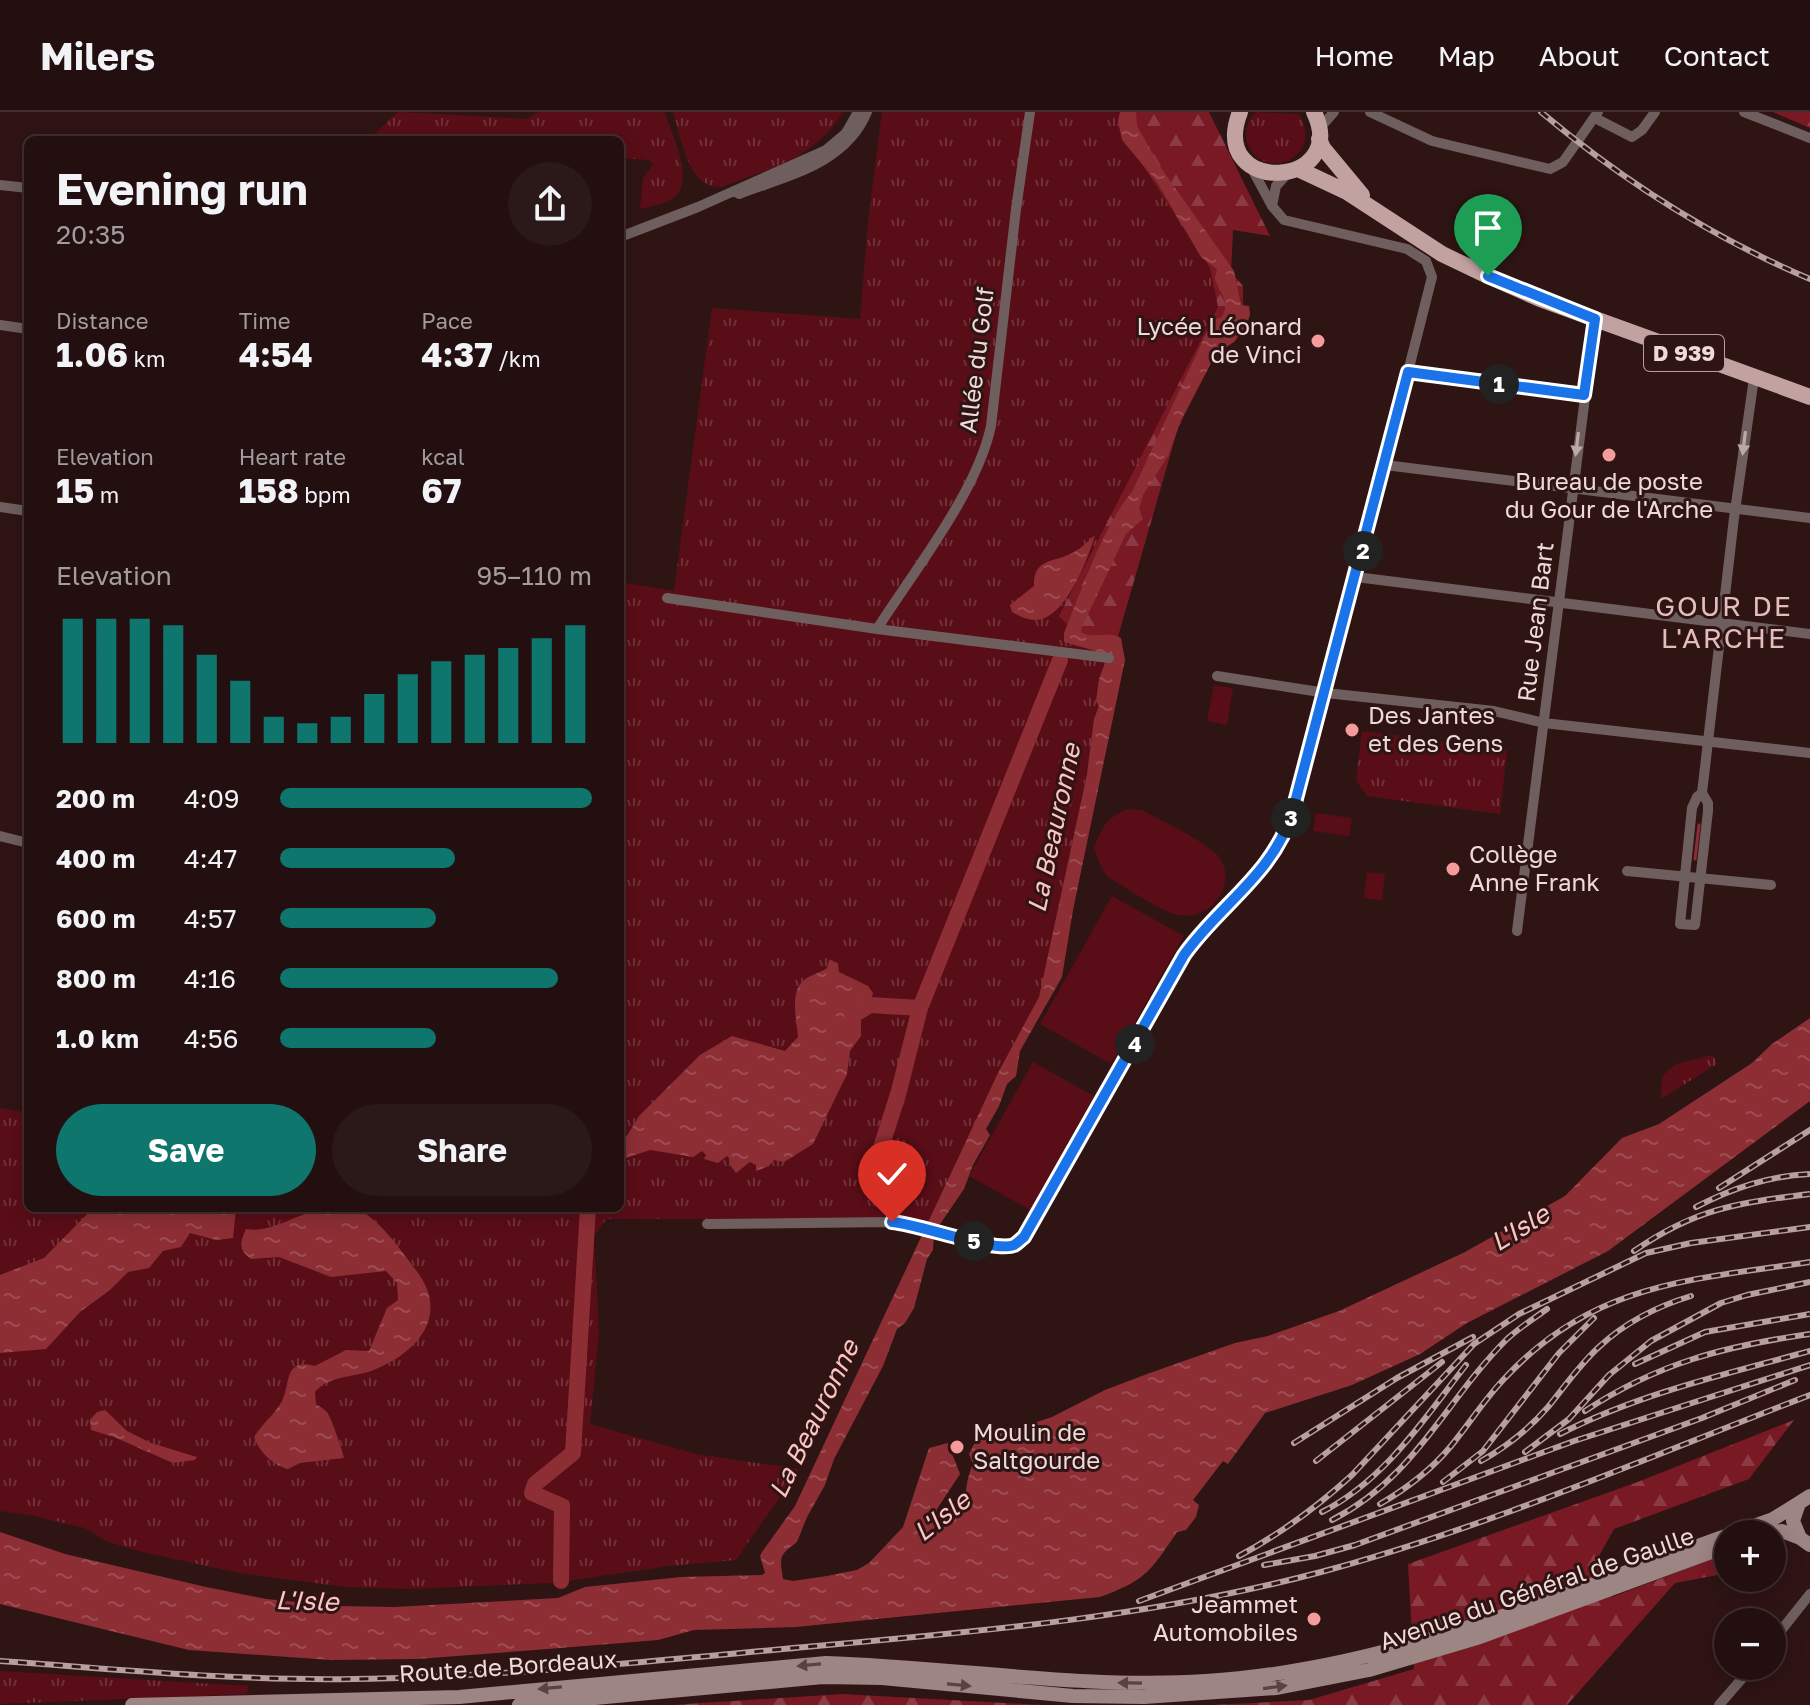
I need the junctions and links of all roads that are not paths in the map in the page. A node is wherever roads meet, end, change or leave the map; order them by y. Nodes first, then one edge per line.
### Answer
1 (858, 112) edge
2 (867, 112) edge
3 (1030, 112) edge
4 (1314, 112) edge
5 (1334, 112) edge
6 (1370, 112) edge
7 (1655, 112) edge
8 (1744, 112) edge
9 (1597, 115) edge
10 (1234, 116) edge
11 (1319, 134) junction
12 (1810, 138) edge
13 (1251, 165) junction
14 (1293, 171) junction
15 (0, 185) edge
16 (24, 188) edge
17 (1272, 206) junction
18 (698, 207) junction
19 (1380, 213) junction
20 (624, 235) edge
21 (1595, 319) junction
22 (0, 325) edge
23 (24, 328) edge
24 (1408, 372) junction
25 (1754, 378) junction
26 (1583, 397) junction
27 (1810, 397) edge
28 (1385, 465) junction
29 (1572, 488) junction
30 (0, 507) edge
31 (1735, 509) junction
32 (24, 510) edge
33 (1810, 518) edge
34 (1356, 577) junction
35 (667, 598) dead end
36 (1559, 603) junction
37 (1722, 623) junction
38 (877, 629) junction
39 (1810, 634) edge
40 (1109, 658) dead end
41 (1217, 676) dead end
42 (1326, 693) junction
43 (1544, 723) junction
44 (1707, 741) junction
45 (1810, 753) edge
46 (1702, 793) junction
47 (1692, 810) junction
48 (1708, 811) junction
49 (0, 836) edge
50 (24, 842) edge
51 (1627, 871) dead end
52 (1685, 876) junction
53 (1700, 878) junction
54 (1771, 885) dead end
55 (1517, 931) dead end
56 (707, 1224) dead end
57 (1805, 1500) edge
58 (1766, 1520) edge
59 (1786, 1533) edge
60 (1714, 1539) edge
61 (1805, 1541) edge
62 (1714, 1551) edge
63 (1810, 1552) edge
64 (1810, 1594) edge
65 (1786, 1624) edge
66 (884, 1672) junction
67 (1741, 1680) edge
68 (132, 1705) edge
69 (519, 1705) edge
70 (1719, 1705) edge

1 - 18 street
2 - 18 street
3 - 38 street, Allée du Golf
4 - 11 main road
5 - 11 street
6 - 9 street
7 - 9 street
8 - 12 street
10 - 13 main road
11 - 14 main road
11 - 19 main road, D 939
13 - 14 main road
13 - 17 street
14 - 17 street
14 - 19 main road, D 939
15 - 16 street
17 - 24 street
18 - 20 street
19 - 21 main road, D 939
21 - 25 main road, D 939
21 - 26 street, Rue Jean Bart
22 - 23 street
24 - 26 street
24 - 28 street
25 - 27 main road, D 939
25 -> 31 street
26 -> 29 street, Rue Jean Bart
28 - 29 street
28 - 34 street
29 - 31 street
29 - 36 street, Rue Jean Bart
30 - 32 street
31 - 33 street
31 - 37 street
34 - 36 street
34 - 42 street
35 - 38 street
36 - 37 street
36 - 43 street, Rue Jean Bart
37 - 39 street
37 - 44 street
38 - 40 street
41 - 42 street
42 - 43 street
42 - 56 street
43 - 44 street
43 - 55 street, Rue Jean Bart
44 - 45 street
44 - 46 street
46 - 47 street
46 - 48 street
47 - 48 street
47 - 52 street
48 - 53 street
49 - 50 street
51 - 52 street
52 - 53 street
52 - 53 street
53 - 54 street
57 - 58 main road, Avenue du Général de Gaulle
57 - 61 main road, Avenue du Général de Gaulle
59 - 61 main road
60 -> 66 main road, Avenue du Général de Gaulle
61 - 63 street
66 -> 62 main road, Avenue du Général de Gaulle
64 - 65 street
66 -> 68 main road, Route de Bordeaux
66 - 69 main road, Route de Bordeaux
67 - 70 street

